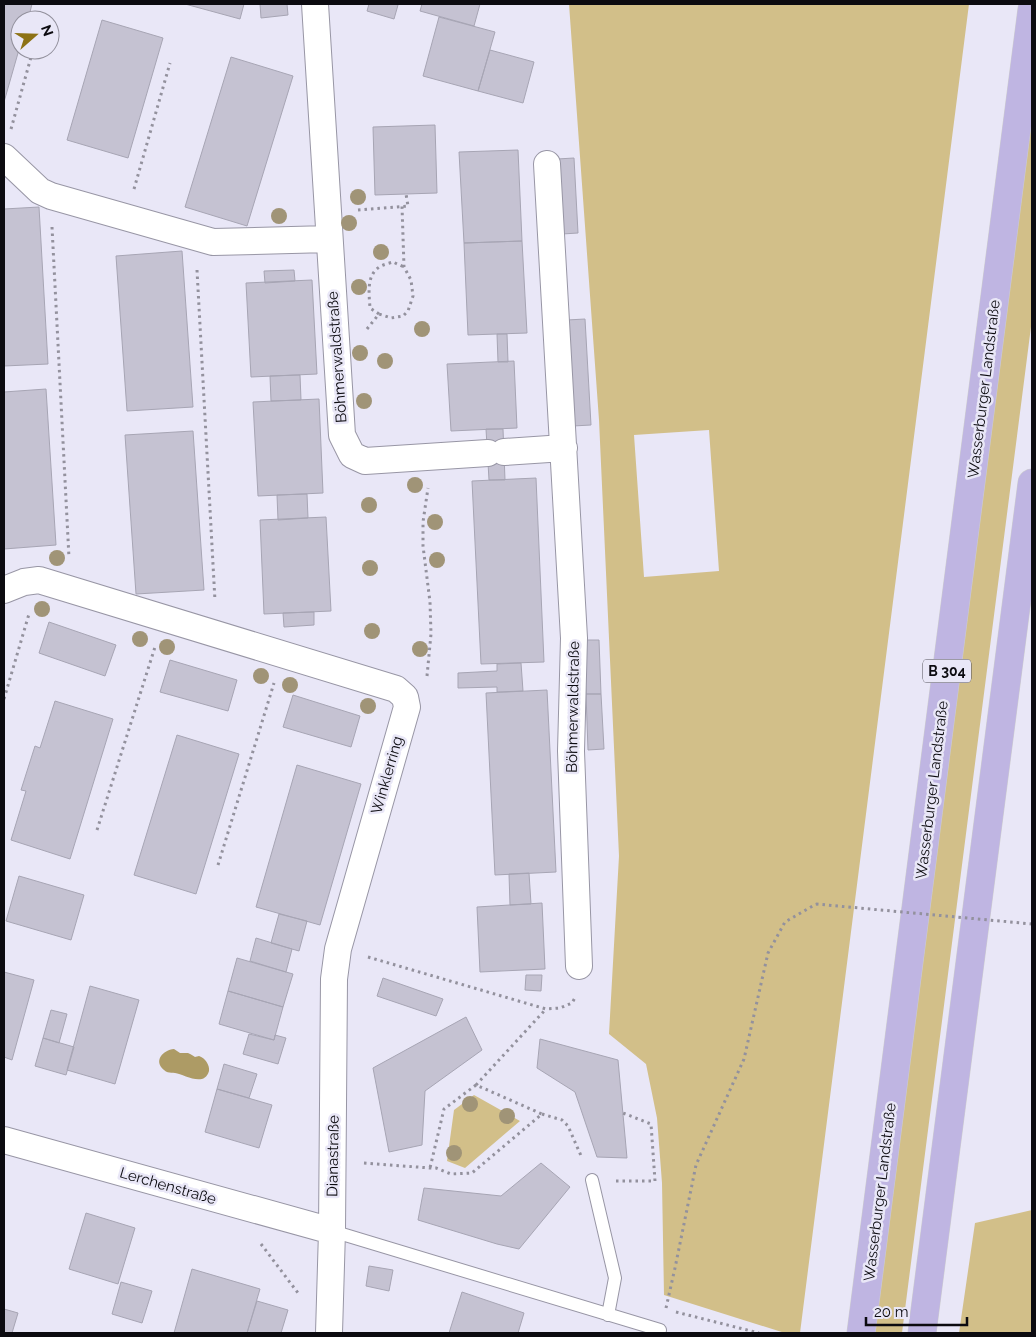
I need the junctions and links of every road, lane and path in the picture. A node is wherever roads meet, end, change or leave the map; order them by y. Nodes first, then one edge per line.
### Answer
1 (315, 4) edge
2 (1032, 9) edge
3 (30, 60) edge
4 (170, 63) dead end
5 (11, 130) dead end
6 (4, 157) edge
7 (547, 164) dead end
8 (406, 194) dead end
9 (51, 196) junction
10 (402, 206) junction
11 (328, 213) junction
12 (126, 217) junction
13 (196, 237) junction
14 (330, 239) junction
15 (404, 267) junction
16 (379, 314) junction
17 (336, 338) junction
18 (564, 448) junction
19 (436, 456) junction
20 (1032, 483) edge
21 (39, 580) junction
22 (71, 589) junction
23 (4, 590) edge
24 (164, 618) junction
25 (216, 634) junction
26 (284, 654) junction
27 (427, 684) dead end
28 (4, 699) edge
29 (97, 830) dead end
30 (218, 866) dead end
31 (1032, 924) edge
32 (338, 949) junction
33 (579, 966) joint
34 (334, 979) joint
35 (546, 1009) junction
36 (476, 1085) junction
37 (623, 1113) dead end
38 (542, 1114) junction
39 (4, 1140) edge
40 (362, 1163) dead end
41 (430, 1168) junction
42 (592, 1180) junction
43 (332, 1231) junction
44 (258, 1239) dead end
45 (298, 1293) dead end
46 (665, 1310) junction
47 (608, 1315) junction
48 (660, 1330) joint
49 (329, 1333) edge
50 (759, 1333) edge
51 (861, 1333) edge
52 (922, 1333) edge

1 - 11 street, Böhmerwaldstraße
2 - 51 main road, Wasserburger Landstraße / B 304
3 - 5 path
4 - 12 path
6 - 9 street
7 - 18 street, Böhmerwaldstraße
8 - 10 path
9 - 12 street
9 - 22 path
10 - 11 path
10 - 15 path
11 - 14 street, Böhmerwaldstraße
12 - 13 street
13 - 14 street
13 - 25 path
14 - 17 street, Böhmerwaldstraße
15 - 16 path
15 - 16 path
16 - 17 path
17 - 19 street, Böhmerwaldstraße
18 - 19 street, Böhmerwaldstraße
18 - 33 street, Böhmerwaldstraße
19 - 27 path
20 - 52 main road
21 - 22 street, Winklerring
21 - 23 street, Winklerring
21 - 28 path
22 - 24 street, Winklerring
24 - 25 street, Winklerring
24 - 29 path
25 - 26 street, Winklerring
26 - 30 path
26 - 32 street, Winklerring
31 - 46 path, bridge
32 - 34 street, Winklerring
32 - 35 path
33 - 35 path
34 - 43 street, Dianastraße
35 - 36 path
36 - 38 path
36 - 41 path
37 - 42 path
38 - 41 path
38 - 42 path
39 - 43 street, Lerchenstraße
40 - 41 path
42 - 47 lane
43 - 47 lane
43 - 49 street, Dianastraße
44 - 45 path
46 - 48 path
46 - 50 path
47 - 48 lane

